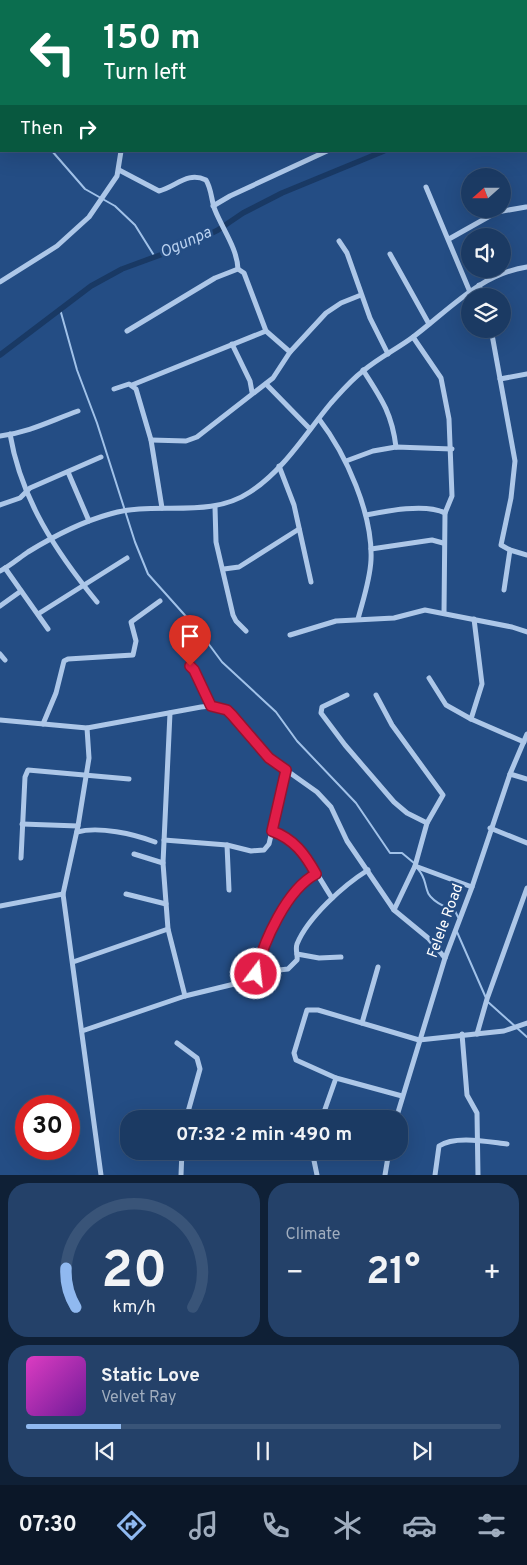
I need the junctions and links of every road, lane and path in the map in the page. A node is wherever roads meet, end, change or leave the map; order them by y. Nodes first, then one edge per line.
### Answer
1 (121, 152) edge
2 (326, 152) edge
3 (119, 170) junction
4 (426, 187) dead end
5 (526, 207) edge
6 (214, 208) junction
7 (449, 239) junction
8 (339, 241) dead end
9 (390, 254) dead end
10 (527, 267) edge
11 (238, 269) junction
12 (0, 282) edge
13 (479, 285) junction
14 (468, 288) edge
15 (475, 288) edge
16 (480, 288) edge
17 (361, 295) junction
18 (461, 299) edge
19 (429, 324) junction
20 (266, 330) junction
21 (127, 331) dead end
22 (413, 337) junction
23 (493, 338) edge
24 (232, 344) junction
25 (290, 352) junction
26 (388, 354) junction
27 (363, 370) junction
28 (527, 374) edge
29 (500, 379) junction
30 (266, 384) junction
31 (132, 385) junction
32 (114, 389) dead end
33 (252, 392) junction
34 (78, 411) dead end
35 (319, 419) junction
36 (310, 429) junction
37 (10, 434) junction
38 (0, 436) edge
39 (151, 440) junction
40 (396, 447) junction
41 (452, 449) junction
42 (101, 457) dead end
43 (346, 461) junction
44 (279, 466) junction
45 (68, 472) junction
46 (26, 492) junction
47 (0, 505) edge
48 (215, 507) junction
49 (162, 508) junction
50 (446, 513) junction
51 (366, 515) junction
52 (89, 521) junction
53 (300, 528) junction
54 (51, 539) junction
55 (444, 543) junction
56 (371, 549) junction
57 (510, 550) junction
58 (527, 555) edge
59 (127, 558) dead end
60 (224, 569) junction
61 (2, 570) edge
62 (311, 582) dead end
63 (83, 584) junction
64 (504, 590) dead end
65 (21, 591) junction
66 (160, 600) dead end
67 (97, 602) dead end
68 (0, 606) edge
69 (444, 613) junction
70 (38, 614) junction
71 (358, 619) junction
72 (474, 619) junction
73 (48, 629) dead end
74 (246, 632) dead end
75 (527, 632) edge
76 (290, 635) dead end
77 (0, 654) edge
78 (4, 660) dead end
79 (190, 666) dead end
80 (430, 678) dead end
81 (346, 695) dead end
82 (376, 695) dead end
83 (211, 706) junction
84 (170, 713) junction
85 (471, 719) junction
86 (0, 720) edge
87 (43, 724) junction
88 (87, 728) junction
89 (527, 734) edge
90 (524, 742) junction
91 (286, 770) junction
92 (510, 774) junction
93 (87, 777) junction
94 (527, 778) edge
95 (130, 779) dead end
96 (427, 822) junction
97 (22, 824) junction
98 (490, 828) junction
99 (78, 829) junction
100 (272, 831) junction
101 (164, 840) junction
102 (155, 842) dead end
103 (527, 843) edge
104 (227, 845) junction
105 (134, 854) dead end
106 (22, 858) dead end
107 (163, 863) junction
108 (416, 866) junction
109 (368, 870) junction
110 (316, 874) junction
111 (472, 887) junction
112 (527, 888) edge
113 (229, 890) dead end
114 (63, 894) junction
115 (126, 894) dead end
116 (332, 898) junction
117 (166, 904) junction
118 (0, 906) edge
119 (394, 910) junction
120 (168, 929) junction
121 (297, 954) junction
122 (341, 957) dead end
123 (445, 958) junction
124 (73, 962) junction
125 (378, 967) dead end
126 (255, 979) junction
127 (185, 996) junction
128 (362, 1023) junction
129 (527, 1023) edge
130 (82, 1031) junction
131 (462, 1034) junction
132 (478, 1034) junction
133 (419, 1040) junction
134 (177, 1043) dead end
135 (336, 1078) junction
136 (402, 1096) junction
137 (189, 1110) edge
138 (325, 1110) edge
139 (398, 1110) edge
140 (478, 1140) junction
141 (508, 1144) dead end
142 (182, 1160) edge
143 (314, 1160) edge
144 (388, 1160) edge
145 (102, 1175) edge
146 (181, 1175) edge
147 (317, 1175) edge
148 (385, 1175) edge
149 (435, 1175) edge
150 (478, 1175) edge

1 - 3 street
2 - 6 street
3 - 6 street
3 - 12 street
4 - 7 street
5 - 7 street
6 - 11 street
7 - 14 street
8 - 17 street
9 - 19 street
10 - 13 street
11 - 20 street
11 - 21 street
13 - 15 street
13 - 16 street
17 - 25 street
17 - 26 street
18 - 19 street
19 - 22 street
20 - 24 street
20 - 25 street
22 - 26 street
22 - 41 street
23 - 29 street
24 - 31 street
24 - 33 street
25 - 30 street
26 - 27 street
27 - 35 street
27 - 40 street
28 - 29 street
29 - 57 street
30 - 33 street
30 - 36 street
31 - 32 street
31 - 39 street
33 - 39 street
34 - 37 street
35 - 36 street
35 - 43 street
36 - 44 street
37 - 38 street
37 - 46 street
39 - 49 street
40 - 41 street
40 - 43 street
41 - 50 street
42 - 45 street
43 - 51 street
44 - 48 street
44 - 53 street
45 - 46 street
45 - 52 street
46 - 47 street
46 - 54 street
48 - 49 street
48 - 60 street
49 - 52 street
50 - 51 street
50 - 55 street
51 - 56 street
52 - 54 street
53 - 60 street
53 - 62 street
54 - 61 street
54 - 63 street
55 - 56 street
55 - 69 street
56 - 71 street
57 - 58 street
57 - 64 street
59 - 63 street
60 - 74 street
61 - 65 street
63 - 67 street
63 - 70 street
65 - 68 street
65 - 70 street
66 - 87 street
69 - 71 street
69 - 72 street
70 - 73 street
71 - 76 street
72 - 75 street
72 - 85 street
77 - 78 street
79 - 83 street
80 - 85 street
81 - 96 street
82 - 96 street
83 - 84 street
83 - 91 street
84 - 88 street
84 - 101 street
85 - 90 street
86 - 87 street
87 - 88 street
88 - 93 street
89 - 90 street, Felele Road
90 - 92 street, Felele Road
91 - 100 street
91 - 109 street
92 - 94 street
92 - 98 street, Felele Road
93 - 95 street
93 - 97 street
93 - 99 street
96 - 108 street
97 - 99 street
97 - 106 street
98 - 103 street
98 - 111 street, Felele Road
99 - 102 street
99 - 114 street
100 - 104 street
100 - 110 street
101 - 104 street
101 - 107 street
104 - 113 street
105 - 107 street
107 - 117 street
108 - 111 street
108 - 119 street
109 - 116 street
109 - 119 street
110 - 116 street
110 - 126 street
111 - 123 street, Felele Road
112 - 132 street
114 - 118 street
114 - 124 street
115 - 117 street
116 - 121 street
117 - 120 street
119 - 123 street
120 - 124 street
120 - 127 street
121 - 122 street
121 - 126 street
123 - 133 street, Felele Road
124 - 130 street
125 - 128 street
126 - 127 street
127 - 130 street
128 - 133 street
128 - 135 street
129 - 132 street
130 - 145 street
131 - 132 street
131 - 133 street
131 - 140 street
133 - 136 street, Felele Road
134 - 137 street
135 - 136 street
135 - 138 street
136 - 139 street, Felele Road
140 - 141 street
140 - 149 street
140 - 150 street
142 - 146 street
143 - 147 street
144 - 148 street

